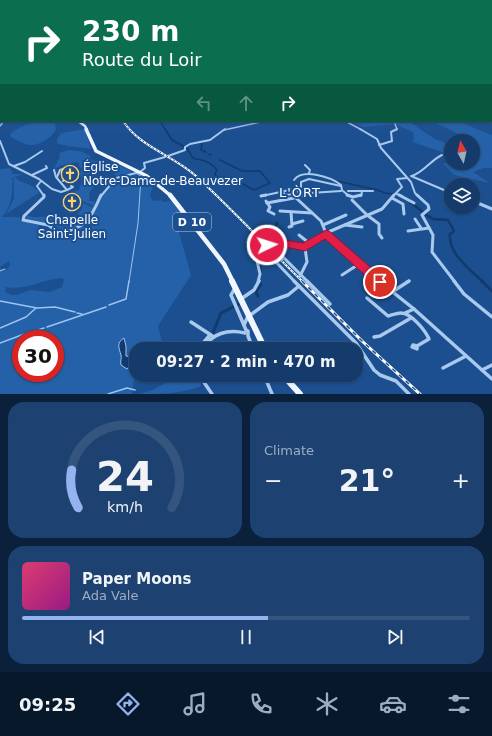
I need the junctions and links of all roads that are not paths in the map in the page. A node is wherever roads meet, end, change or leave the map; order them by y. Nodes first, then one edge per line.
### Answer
1 (2, 122) edge
2 (79, 122) edge
3 (259, 122) edge
4 (347, 122) edge
5 (395, 124) dead end
6 (0, 126) edge
7 (0, 141) edge
8 (379, 146) junction
9 (42, 151) dead end
10 (442, 155) dead end
11 (123, 165) junction
12 (305, 165) dead end
13 (14, 166) junction
14 (46, 166) dead end
15 (54, 170) dead end
16 (138, 173) junction
17 (309, 173) junction
18 (32, 175) junction
19 (67, 175) junction
20 (76, 175) dead end
21 (409, 177) junction
22 (58, 178) junction
23 (152, 180) junction
24 (294, 180) dead end
25 (41, 181) junction
26 (63, 181) dead end
27 (76, 184) dead end
28 (341, 186) junction
29 (66, 190) junction
30 (297, 190) junction
31 (373, 190) dead end
32 (444, 190) edge
33 (342, 191) junction
34 (348, 191) dead end
35 (283, 192) junction
36 (362, 192) junction
37 (293, 194) dead end
38 (397, 194) junction
39 (300, 195) junction
40 (261, 196) dead end
41 (295, 198) junction
42 (392, 198) junction
43 (352, 200) dead end
44 (414, 203) dead end
45 (480, 204) edge
46 (492, 209) edge
47 (280, 211) dead end
48 (291, 212) junction
49 (313, 213) junction
50 (274, 214) dead end
51 (404, 214) dead end
52 (346, 215) dead end
53 (367, 215) junction
54 (415, 219) dead end
55 (303, 220) dead end
56 (292, 224) junction
57 (323, 225) junction
58 (344, 225) junction
59 (289, 226) dead end
60 (362, 227) dead end
61 (429, 228) junction
62 (422, 229) junction
63 (408, 231) dead end
64 (305, 233) dead end
65 (326, 233) junction
66 (382, 238) dead end
67 (309, 244) junction
68 (272, 247) junction
69 (305, 248) junction
70 (283, 258) junction
71 (359, 264) junction
72 (342, 275) dead end
73 (300, 276) junction
74 (409, 281) dead end
75 (299, 286) junction
76 (235, 288) junction
77 (392, 292) junction
78 (367, 298) dead end
79 (241, 300) junction
80 (330, 304) dead end
81 (414, 309) junction
82 (404, 314) junction
83 (249, 316) junction
84 (492, 317) edge
85 (411, 318) junction
86 (191, 322) dead end
87 (244, 325) junction
88 (246, 333) junction
89 (212, 336) junction
90 (374, 337) dead end
91 (206, 342) edge
92 (207, 342) edge
93 (250, 342) edge
94 (262, 342) edge
95 (417, 346) dead end
96 (466, 356) junction
97 (492, 365) edge
98 (444, 368) dead end
99 (482, 370) junction
100 (492, 379) edge
101 (204, 382) edge
102 (267, 382) edge
103 (289, 382) edge
104 (212, 394) edge
105 (272, 394) edge
106 (300, 394) edge
107 (409, 394) edge

1 - 6 street
2 - 11 main road, D 10
3 - 16 street
4 - 8 street
5 - 8 street
7 - 13 street
8 - 21 street
9 - 13 street
10 - 21 street
11 - 16 main road, D 10
11 - 16 main road, D 10
12 - 17 street
13 - 18 street
14 - 18 street
15 - 22 street
16 - 23 main road, D 10
16 - 23 main road, D 10
16 - 25 street
17 - 24 street
17 - 28 street
18 - 25 street
19 - 20 street
19 - 22 street
19 - 26 street
21 - 32 street
21 - 38 street
21 - 61 street
22 - 29 street
23 - 76 main road, D 10
25 - 29 street
27 - 29 street
28 - 30 street
28 - 33 street
30 - 35 street
30 - 39 street
31 - 36 street
33 - 36 street
33 - 39 street
34 - 36 street
35 - 37 street
35 - 40 street
38 - 42 street
38 - 44 street
39 - 41 street
41 - 49 street
41 - 50 street
42 - 51 street
42 - 53 street
43 - 53 street
45 - 46 street
47 - 48 street
48 - 49 street
48 - 56 street
49 - 57 street
52 - 57 street
53 - 58 street
53 - 66 street
54 - 62 street
55 - 56 street
56 - 59 street
57 - 65 street
58 - 60 street
58 - 65 street
61 - 62 street
61 - 84 street
62 - 63 street
64 - 67 street
65 - 67 street
65 - 71 street
67 - 69 street
68 - 69 street
68 - 70 street
68 - 79 street
69 - 73 street
70 - 73 street
70 - 75 street, bridge
71 - 72 street
71 - 77 street
73 - 80 street
74 - 77 street
75 - 83 street
75 - 107 street
76 - 79 main road, D 10
76 - 87 street
77 - 81 street
78 - 82 street
79 - 83 main road, D 10
81 - 82 street
81 - 96 street
82 - 85 street
83 - 87 street
83 - 94 main road, D 10
85 - 90 street
85 - 95 street
86 - 89 street
87 - 88 street
88 - 89 street
88 - 93 street
89 - 91 street
89 - 92 street
96 - 98 street
96 - 99 street
97 - 99 street
99 - 100 street
101 - 104 street
102 - 105 street
103 - 106 main road

